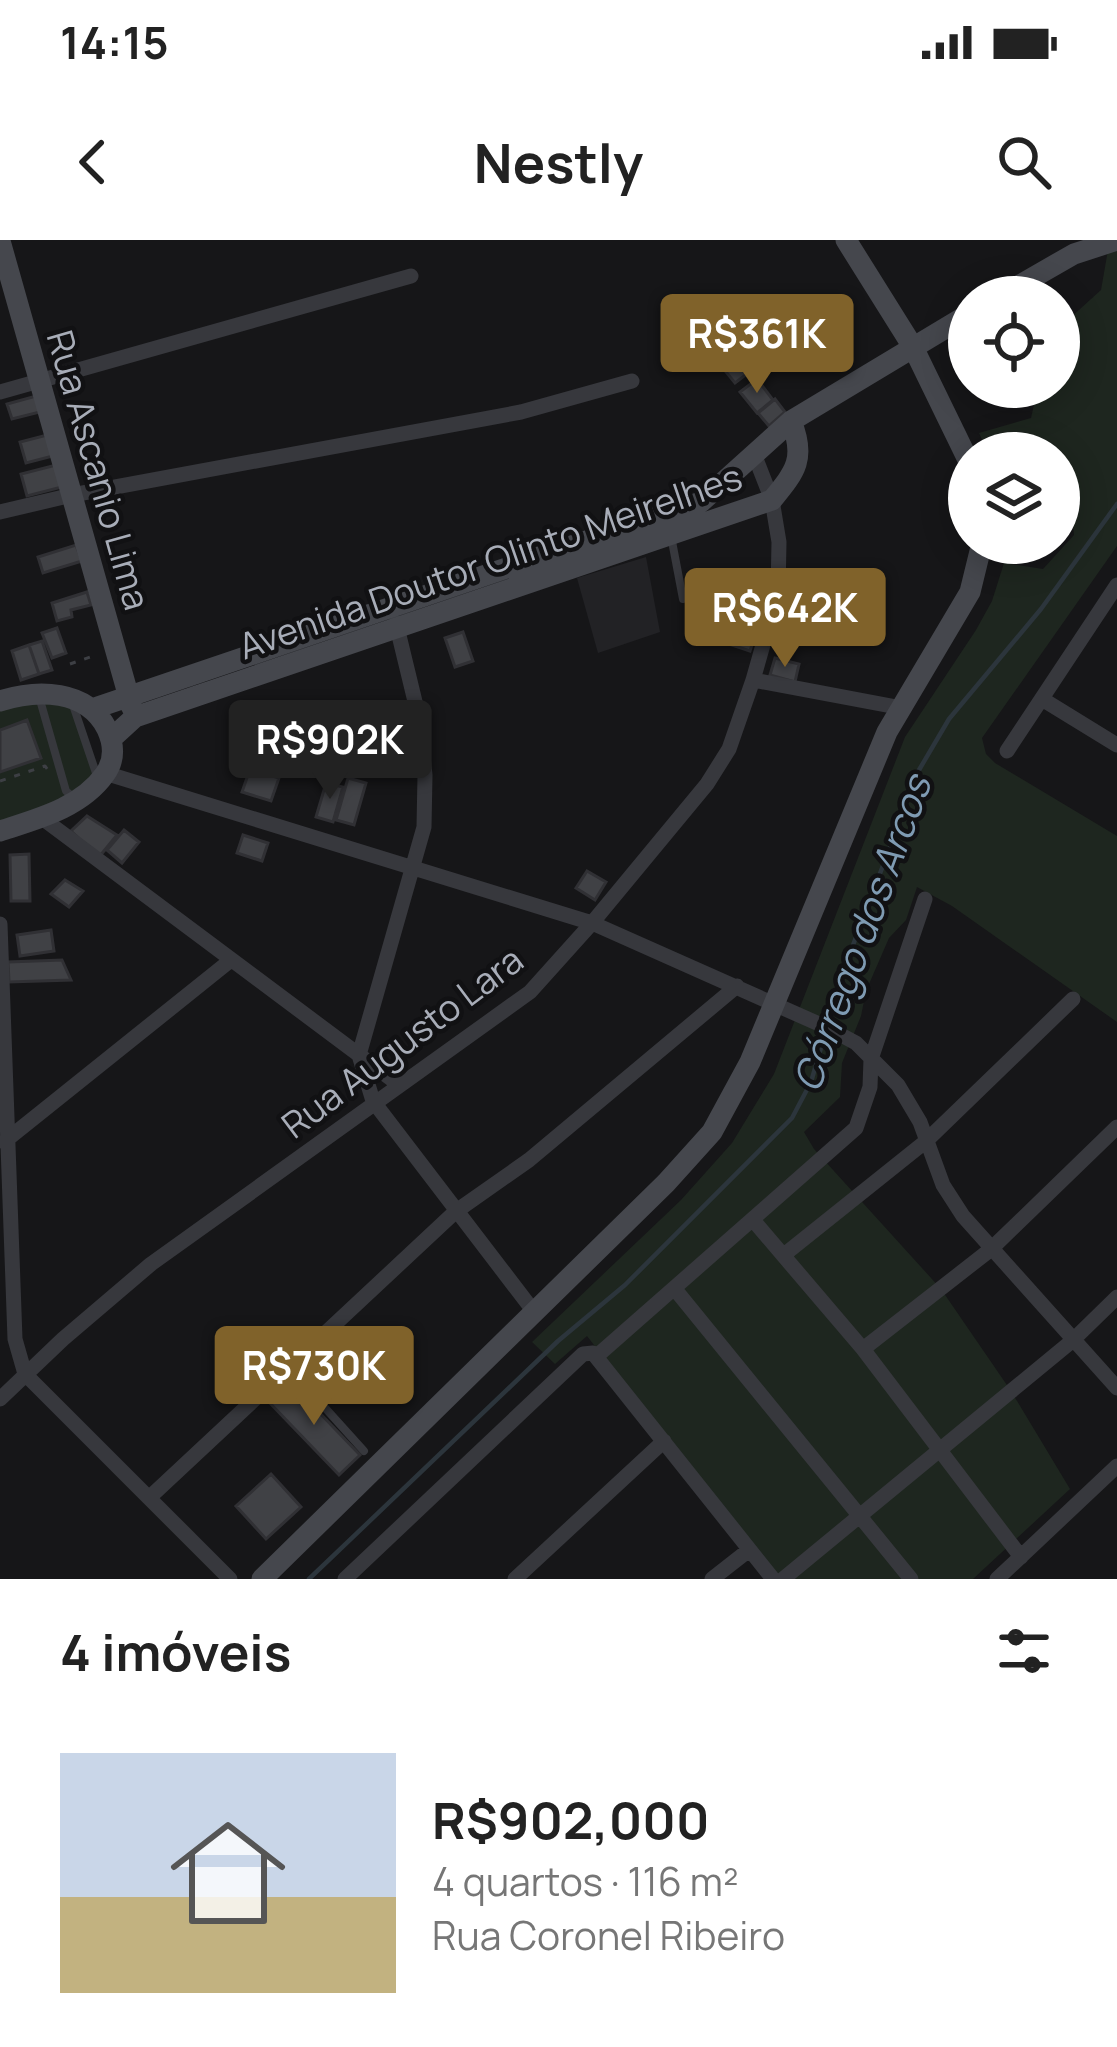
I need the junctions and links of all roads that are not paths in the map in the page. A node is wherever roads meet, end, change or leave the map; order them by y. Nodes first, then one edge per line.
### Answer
1 (846, 240) edge
2 (0, 241) edge
3 (1114, 241) edge
4 (411, 276) dead end
5 (1036, 276) edge
6 (948, 326) edge
7 (914, 346) junction
8 (632, 381) dead end
9 (40, 382) junction
10 (0, 392) edge
11 (791, 421) junction
12 (955, 432) edge
13 (754, 454) junction
14 (72, 495) junction
15 (772, 500) junction
16 (0, 512) edge
17 (668, 524) junction
18 (976, 564) edge
19 (1115, 591) edge
20 (683, 599) dead end
21 (395, 618) junction
22 (753, 680) junction
23 (42, 693) junction
24 (71, 698) junction
25 (1042, 700) junction
26 (0, 701) edge
27 (132, 708) junction
28 (902, 708) junction
29 (92, 709) junction
30 (111, 739) junction
31 (1117, 745) edge
32 (1007, 751) dead end
33 (102, 776) junction
34 (77, 800) junction
35 (42, 818) junction
36 (0, 831) edge
37 (412, 869) junction
38 (925, 899) dead end
39 (592, 923) junction
40 (0, 924) edge
41 (231, 960) junction
42 (737, 986) junction
43 (1073, 999) dead end
44 (783, 1006) junction
45 (359, 1055) junction
46 (871, 1059) junction
47 (3, 1060) edge
48 (398, 1084) junction
49 (373, 1101) junction
50 (1117, 1127) edge
51 (4, 1142) edge
52 (925, 1142) junction
53 (455, 1212) junction
54 (753, 1220) junction
55 (990, 1250) junction
56 (785, 1254) junction
57 (674, 1288) junction
58 (1117, 1297) edge
59 (535, 1313) junction
60 (1072, 1341) junction
61 (863, 1349) junction
62 (598, 1355) junction
63 (289, 1368) junction
64 (26, 1374) junction
65 (1117, 1388) edge
66 (0, 1399) edge
67 (664, 1441) junction
68 (938, 1448) junction
69 (364, 1451) dead end
70 (1117, 1466) edge
71 (150, 1497) junction
72 (859, 1516) junction
73 (749, 1550) junction
74 (1021, 1557) junction
75 (230, 1579) edge
76 (262, 1579) edge
77 (345, 1579) edge
78 (515, 1579) edge
79 (712, 1579) edge
80 (773, 1579) edge
81 (783, 1579) edge
82 (911, 1579) edge
83 (997, 1579) edge

1 - 7 street
2 - 9 street, Rua Ascanio Lima
3 - 5 street
4 - 9 street
6 - 7 street
7 - 11 street
7 - 12 street
8 - 14 street
9 - 10 street
9 - 14 street, Rua Ascanio Lima
11 - 13 street, Avenida Doutor Olinto Meirelhes
11 - 15 street, Avenida Doutor Olinto Meirelhes
13 - 15 street, Rua Augusto Lara
13 - 17 street, Avenida Doutor Olinto Meirelhes
14 - 16 street
14 - 27 street, Rua Ascanio Lima
15 - 17 street, Avenida Doutor Olinto Meirelhes
15 - 22 street, Rua Augusto Lara
17 - 20 lane
17 - 21 street, Avenida Doutor Olinto Meirelhes
18 - 28 street
19 - 25 street
21 - 27 street, Avenida Doutor Olinto Meirelhes
21 - 37 street
22 - 28 street
22 - 39 street, Rua Augusto Lara
23 - 24 street
23 - 26 street
23 - 34 lane
24 - 29 street
24 - 33 lane
25 - 31 street
25 - 32 street
27 - 29 street, Avenida Doutor Olinto Meirelhes
27 - 30 street, Avenida Doutor Olinto Meirelhes
28 - 44 street
29 - 30 street
30 - 33 street
33 - 34 street
33 - 37 street
34 - 35 street
35 - 36 street
35 - 41 street
37 - 39 street
37 - 45 street
38 - 46 street
39 - 42 street
39 - 48 street, Rua Augusto Lara
40 - 47 street
41 - 45 street
41 - 51 street
42 - 44 street
42 - 53 street
43 - 52 street
44 - 46 street
44 - 59 street
45 - 48 street
45 - 49 street
46 - 52 street
46 - 54 street
47 - 51 street
48 - 49 street, Rua Augusto Lara
49 - 53 street
49 - 64 street, Rua Augusto Lara
50 - 55 street
51 - 64 street
52 - 55 street
52 - 56 street
53 - 59 street
53 - 63 street
54 - 56 street
54 - 57 street
55 - 60 street
55 - 61 street
56 - 61 street
57 - 62 street
57 - 72 street
58 - 60 street
59 - 76 street
60 - 65 street
60 - 68 street
61 - 68 street
62 - 67 street
62 - 77 street
63 - 69 lane
63 - 71 street
64 - 66 street, Rua Augusto Lara
64 - 71 street
67 - 73 street
67 - 78 street
68 - 72 street
68 - 74 street
70 - 74 street
71 - 75 street
72 - 81 street
72 - 82 street
73 - 79 street
73 - 80 street
74 - 83 street

